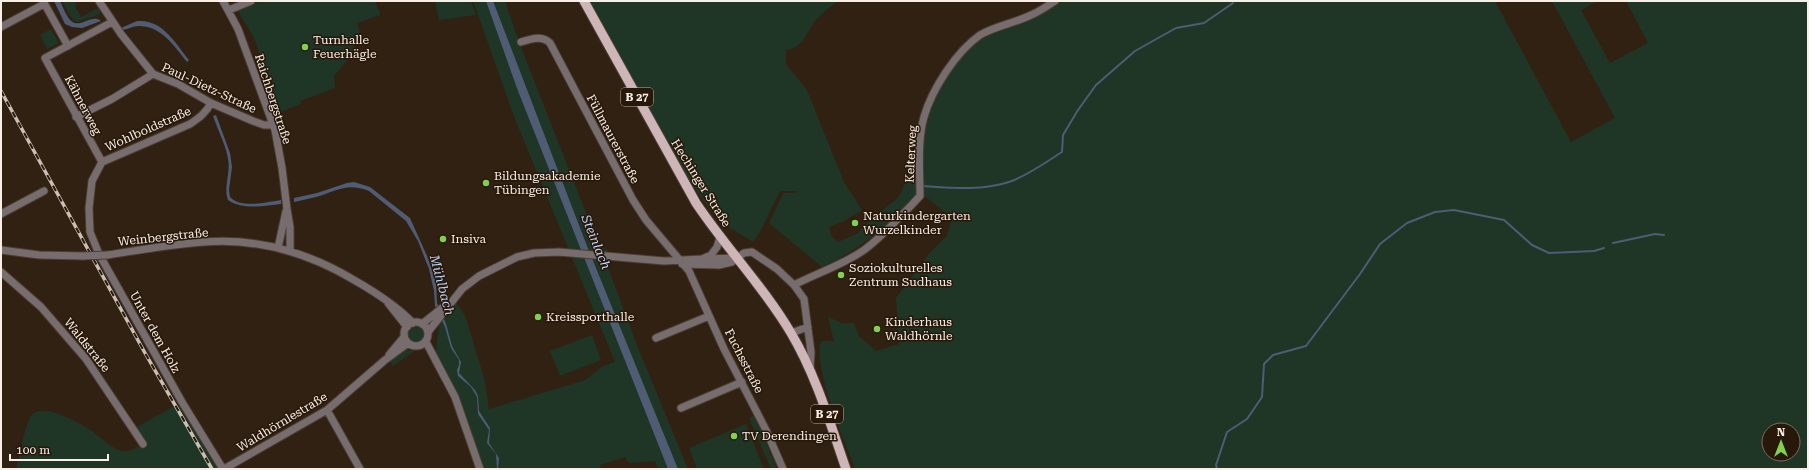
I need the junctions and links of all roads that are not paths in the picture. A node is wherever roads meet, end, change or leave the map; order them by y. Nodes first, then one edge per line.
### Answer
1 (100, 1) edge
2 (223, 1) edge
3 (251, 1) edge
4 (584, 1) edge
5 (1054, 1) edge
6 (43, 2) edge
7 (229, 10) junction
8 (112, 22) junction
9 (1, 28) edge
10 (521, 42) dead end
11 (68, 46) junction
12 (153, 74) junction
13 (211, 103) junction
14 (76, 117) junction
15 (273, 125) junction
16 (102, 162) junction
17 (44, 191) dead end
18 (89, 198) joint
19 (287, 209) junction
20 (1, 214) edge
21 (720, 237) junction
22 (278, 248) junction
23 (1, 250) edge
24 (290, 251) junction
25 (736, 258) junction
26 (702, 259) junction
27 (682, 262) junction
28 (1, 272) edge
29 (794, 285) junction
30 (709, 316) junction
31 (435, 317) junction
32 (408, 323) junction
33 (422, 324) junction
34 (808, 327) junction
35 (428, 332) junction
36 (791, 333) junction
37 (656, 338) dead end
38 (406, 340) junction
39 (426, 342) junction
40 (810, 369) junction
41 (742, 382) junction
42 (682, 408) dead end
43 (327, 410) junction
44 (143, 444) dead end
45 (224, 469) edge
46 (360, 469) edge
47 (480, 469) edge
48 (783, 469) edge
49 (846, 469) edge

1 - 8 street, Paul-Dietz-Straße
2 - 7 street, Raichbergstraße
3 - 7 street
4 - 21 main road, Hechinger Straße / B 27
5 - 29 street, Kelterweg
6 - 9 street
6 - 11 street
7 - 15 street, Raichbergstraße
8 - 11 street
8 - 12 street, Paul-Dietz-Straße
10 - 27 street, Füllmaurerstraße
11 - 14 street, Kähnerweg
12 - 13 street, Paul-Dietz-Straße
12 - 14 street
13 - 15 street, Paul-Dietz-Straße
13 - 16 street, Wohlboldstraße
14 - 16 street, Kähnerweg
15 - 19 street, Raichbergstraße
16 - 18 street, Wohlboldstraße
17 - 20 street
18 - 45 street, Unter dem Holz
19 - 22 street, Raichbergstraße
19 - 24 street, Raichbergstraße
21 - 25 main road, Hechinger Straße / B 27
21 - 26 street
22 - 23 street, Weinbergstraße, bridge
22 - 24 street, Weinbergstraße
24 - 32 street, Weinbergstraße
25 - 26 street
25 - 27 street
25 - 29 street, Hechinger Straße
25 - 36 main road, Hechinger Straße / B 27
26 - 27 street
27 - 30 street, Fuchsstraße
27 - 31 street
28 - 44 street, Waldstraße
29 - 34 street, Hechinger Straße
30 - 37 street
30 - 41 street, Fuchsstraße
31 - 33 street
31 - 35 street
32 - 33 street
32 - 38 street
33 - 35 street
34 - 36 street
34 - 40 street, Hechinger Straße
35 - 39 street
36 - 40 main road, Hechinger Straße / B 27
38 - 39 street
38 - 43 street, Waldhörnlestraße
39 - 47 street
40 - 49 main road, Hechinger Straße / B 27
41 - 42 street
41 - 48 street, Fuchsstraße
43 - 45 street, Waldhörnlestraße
43 - 46 street

